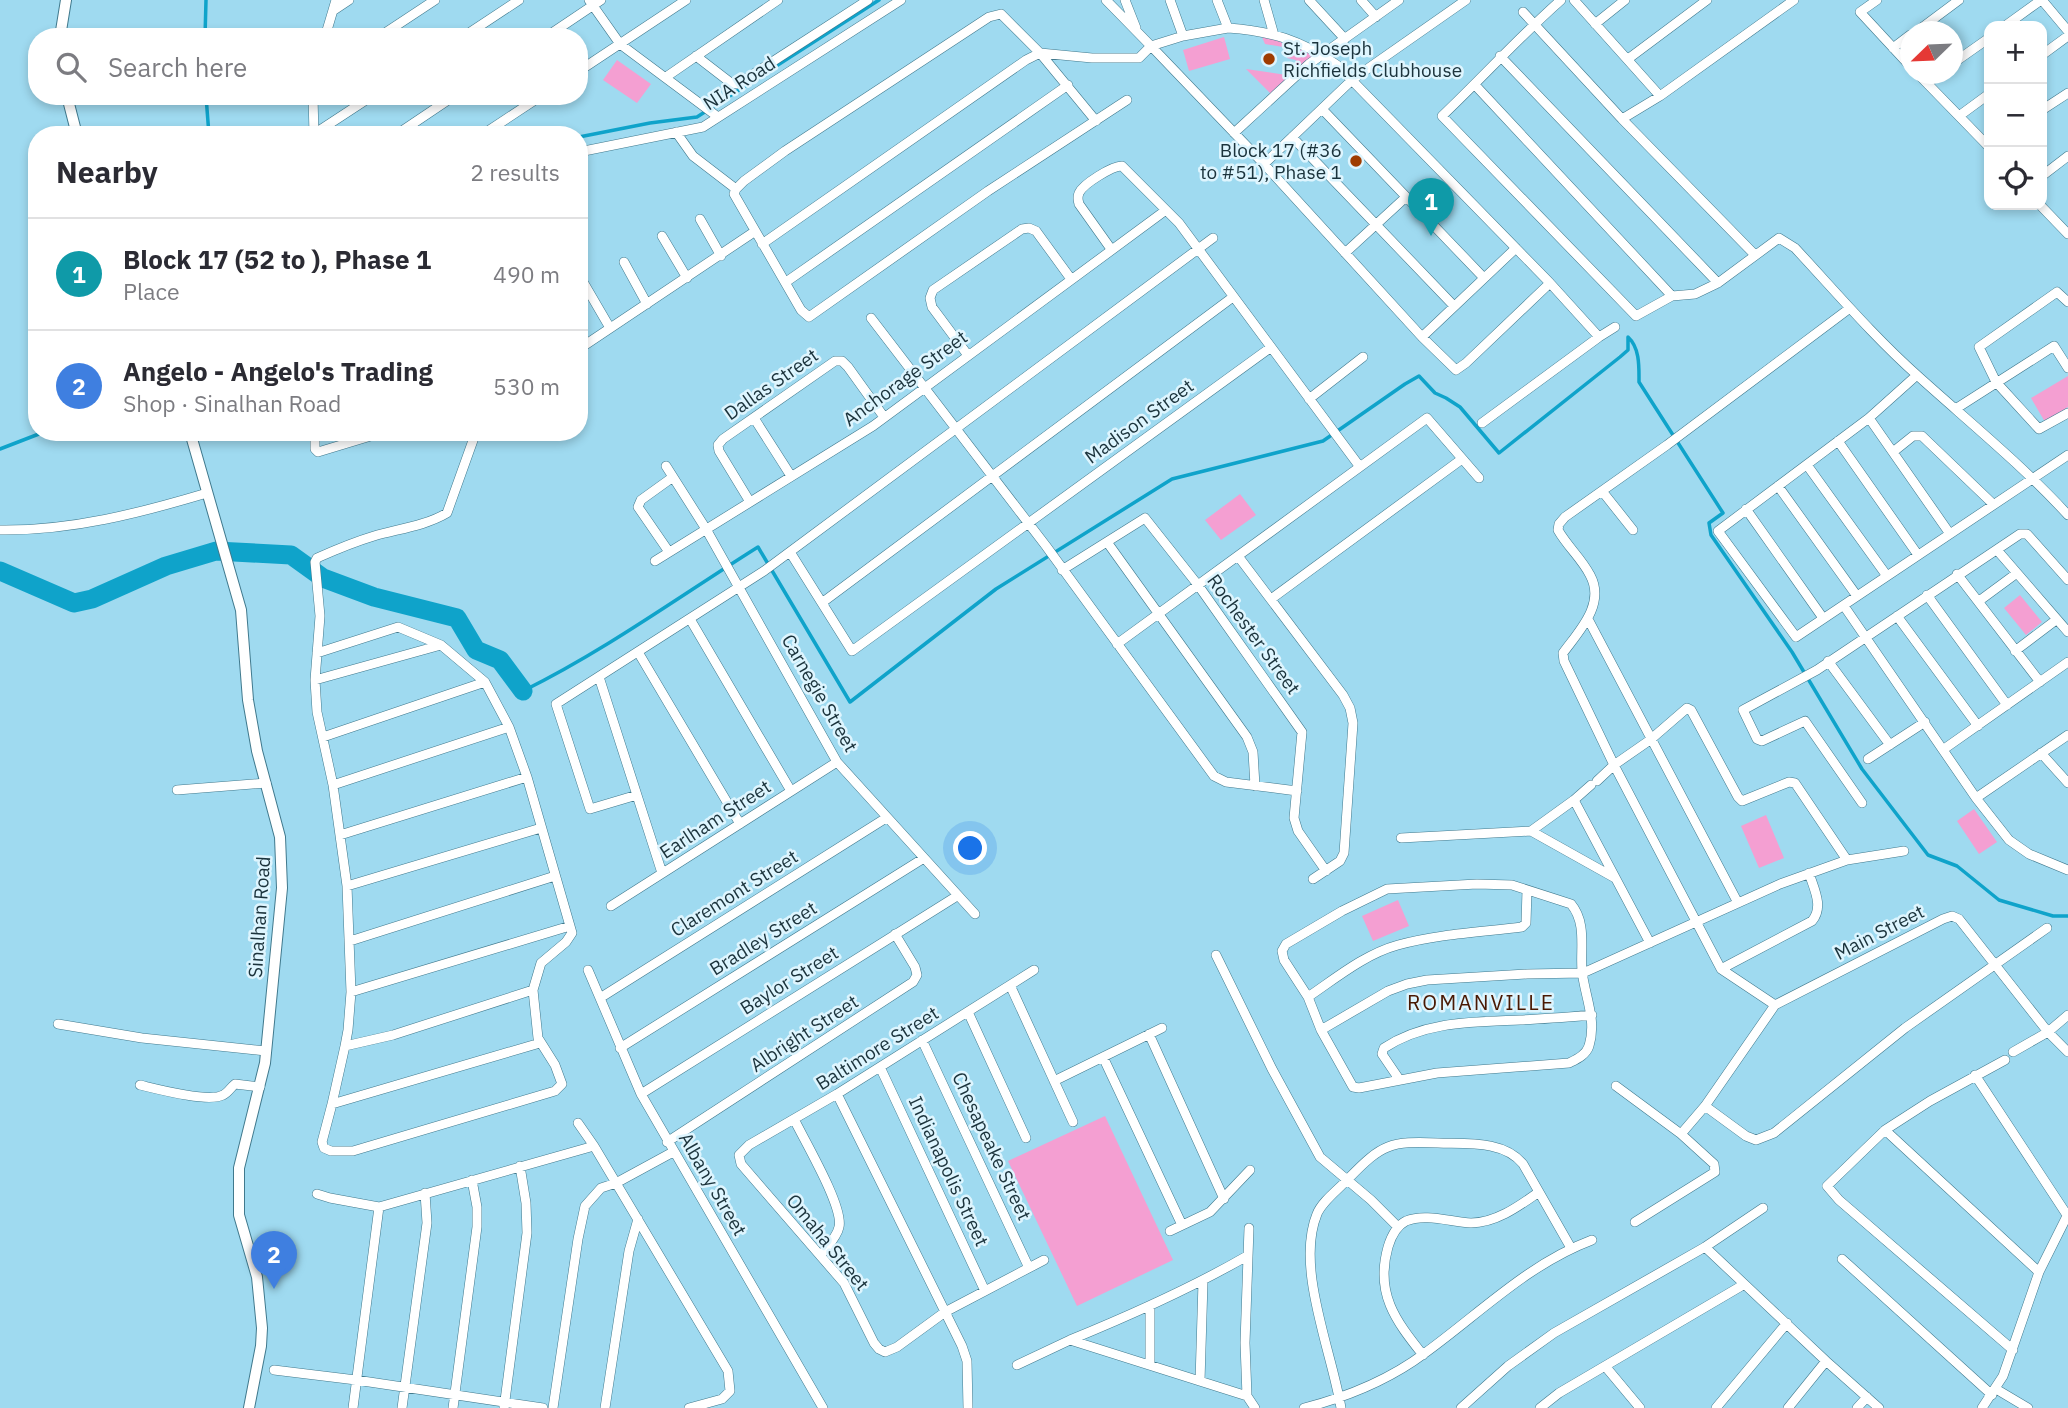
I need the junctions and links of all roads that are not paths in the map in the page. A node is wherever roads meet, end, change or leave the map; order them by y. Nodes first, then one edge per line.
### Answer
1 (66, 0) edge
2 (349, 0) edge
3 (435, 0) edge
4 (519, 0) edge
5 (686, 0) edge
6 (778, 0) edge
7 (868, 0) edge
8 (901, 0) edge
9 (1106, 0) edge
10 (1125, 0) edge
11 (1170, 0) edge
12 (1217, 0) edge
13 (1264, 0) edge
14 (1309, 0) edge
15 (1361, 0) edge
16 (1399, 0) edge
17 (1466, 0) edge
18 (1561, 0) edge
19 (1574, 0) edge
20 (1625, 0) edge
21 (1707, 0) edge
22 (1794, 0) edge
23 (1877, 0) edge
24 (1959, 0) edge
25 (2041, 0) edge
26 (595, 2) edge
27 (335, 5) edge
28 (1522, 12) dead end
29 (1376, 17) junction
30 (1931, 21) edge
31 (2012, 21) edge
32 (1533, 24) junction
33 (1595, 24) junction
34 (61, 28) edge
35 (328, 28) edge
36 (393, 28) edge
37 (477, 28) edge
38 (559, 28) edge
39 (1228, 29) junction
40 (1138, 32) junction
41 (2068, 33) edge
42 (1274, 35) junction
43 (1183, 36) junction
44 (1345, 38) junction
45 (1984, 41) edge
46 (1900, 43) edge
47 (620, 44) junction
48 (1151, 46) junction
49 (1893, 48) junction
50 (2047, 51) edge
51 (1040, 53) junction
52 (1322, 55) junction
53 (1900, 55) edge
54 (696, 56) junction
55 (1500, 56) junction
56 (1963, 56) edge
57 (1628, 59) junction
58 (588, 65) edge
59 (666, 77) junction
60 (1353, 79) junction
61 (1928, 84) edge
62 (1068, 85) junction
63 (1475, 85) junction
64 (2068, 93) edge
65 (1660, 96) junction
66 (1984, 98) edge
67 (1127, 100) dead end
68 (69, 105) edge
69 (313, 105) edge
70 (359, 105) edge
71 (441, 105) edge
72 (527, 105) edge
73 (2047, 107) edge
74 (1322, 109) junction
75 (713, 112) junction
76 (1959, 116) junction
77 (1622, 119) junction
78 (1096, 121) junction
79 (75, 126) edge
80 (314, 126) edge
81 (327, 126) edge
82 (409, 126) edge
83 (496, 126) edge
84 (676, 132) junction
85 (1234, 133) junction
86 (1292, 137) junction
87 (1984, 141) edge
88 (588, 150) edge
89 (2068, 156) edge
90 (1264, 164) junction
91 (2047, 172) edge
92 (736, 188) junction
93 (1406, 197) junction
94 (1166, 210) junction
95 (2045, 210) edge
96 (700, 219) dead end
97 (1375, 224) junction
98 (754, 232) junction
99 (2068, 234) edge
100 (662, 236) dead end
101 (1213, 238) dead end
102 (762, 244) junction
103 (1516, 248) junction
104 (1111, 249) junction
105 (1198, 250) junction
106 (1345, 253) junction
107 (1755, 255) junction
108 (721, 256) junction
109 (624, 262) dead end
110 (687, 278) junction
111 (1484, 278) junction
112 (1071, 279) junction
113 (786, 282) junction
114 (1718, 282) junction
115 (1550, 283) junction
116 (588, 290) edge
117 (1672, 296) junction
118 (1233, 298) junction
119 (2068, 302) edge
120 (647, 304) junction
121 (1454, 306) junction
122 (1850, 308) junction
123 (871, 318) dead end
124 (1615, 327) dead end
125 (610, 328) junction
126 (1422, 337) junction
127 (1599, 337) junction
128 (588, 343) edge
129 (1270, 348) junction
130 (967, 355) junction
131 (1363, 357) dead end
132 (2068, 368) edge
133 (1917, 375) junction
134 (1996, 382) junction
135 (924, 387) junction
136 (1309, 399) junction
137 (1957, 408) junction
138 (2068, 413) edge
139 (754, 418) junction
140 (884, 418) junction
141 (1869, 418) junction
142 (1482, 423) dead end
143 (956, 429) junction
144 (193, 441) edge
145 (314, 441) edge
146 (357, 441) edge
147 (473, 441) edge
148 (1838, 441) junction
149 (1893, 452) junction
150 (2068, 455) edge
151 (1462, 459) junction
152 (1807, 465) junction
153 (666, 466) dead end
154 (1360, 467) junction
155 (791, 476) junction
156 (673, 477) junction
157 (993, 477) junction
158 (1479, 478) dead end
159 (2034, 478) junction
160 (1777, 486) junction
161 (1602, 491) junction
162 (207, 492) junction
163 (750, 502) junction
164 (1993, 503) junction
165 (1746, 509) junction
166 (2068, 515) edge
167 (1028, 523) junction
168 (706, 529) junction
169 (0, 530) edge
170 (1633, 530) dead end
171 (1950, 534) junction
172 (1107, 542) junction
173 (1997, 550) junction
174 (669, 552) junction
175 (790, 552) junction
176 (1918, 555) junction
177 (1238, 556) junction
178 (655, 561) dead end
179 (1062, 570) junction
180 (2017, 573) junction
181 (1957, 575) junction
182 (1887, 576) junction
183 (2068, 580) edge
184 (1198, 585) junction
185 (740, 588) junction
186 (1927, 595) junction
187 (1857, 596) junction
188 (1270, 599) junction
189 (1979, 601) junction
190 (823, 602) junction
191 (1844, 606) junction
192 (1158, 614) junction
193 (1897, 616) junction
194 (1823, 618) junction
195 (690, 619) junction
196 (1588, 619) junction
197 (2056, 620) junction
198 (2068, 632) edge
199 (1865, 636) junction
200 (1117, 644) junction
201 (441, 645) junction
202 (2015, 651) junction
203 (638, 652) junction
204 (317, 653) junction
205 (1828, 661) junction
206 (2068, 662) edge
207 (599, 677) junction
208 (314, 680) junction
209 (485, 682) junction
210 (2040, 682) junction
211 (2007, 705) junction
212 (1925, 722) junction
213 (1978, 726) junction
214 (509, 727) junction
215 (2068, 735) edge
216 (323, 737) junction
217 (1650, 740) junction
218 (1890, 745) junction
219 (1944, 749) junction
220 (2041, 753) junction
221 (1868, 759) dead end
222 (837, 762) junction
223 (1614, 765) junction
224 (527, 777) junction
225 (266, 783) junction
226 (2068, 783) edge
227 (332, 785) junction
228 (1255, 786) junction
229 (177, 790) dead end
230 (791, 791) junction
231 (1297, 792) junction
232 (637, 795) junction
233 (1976, 798) junction
234 (1574, 800) junction
235 (1862, 803) dead end
236 (886, 818) junction
237 (740, 824) junction
238 (541, 828) junction
239 (1531, 831) junction
240 (340, 835) junction
241 (1401, 838) dead end
242 (1904, 851) dead end
243 (924, 858) junction
244 (1847, 860) junction
245 (2068, 870) edge
246 (1326, 871) junction
247 (662, 873) junction
248 (1809, 873) junction
249 (555, 876) junction
250 (1615, 878) junction
251 (1313, 879) dead end
252 (347, 886) junction
253 (1527, 890) junction
254 (957, 896) junction
255 (1738, 903) junction
256 (611, 906) dead end
257 (975, 914) dead end
258 (1695, 922) junction
259 (570, 926) junction
260 (2047, 928) dead end
261 (895, 934) junction
262 (350, 941) junction
263 (1650, 943) junction
264 (1216, 955) dead end
265 (1993, 965) junction
266 (1721, 969) junction
267 (589, 970) dead end
268 (1034, 970) dead end
269 (1583, 973) junction
270 (1010, 985) junction
271 (533, 990) junction
272 (351, 992) junction
273 (1308, 996) junction
274 (600, 998) junction
275 (1775, 1005) junction
276 (968, 1012) junction
277 (1591, 1015) junction
278 (2068, 1015) edge
279 (58, 1024) dead end
280 (1162, 1028) dead end
281 (1321, 1030) junction
282 (2048, 1032) junction
283 (1149, 1034) junction
284 (922, 1040) junction
285 (540, 1043) junction
286 (345, 1046) junction
287 (620, 1048) junction
288 (265, 1051) junction
289 (2012, 1052) dead end
290 (2068, 1052) edge
291 (1103, 1057) junction
292 (2005, 1060) dead end
293 (880, 1067) junction
294 (1975, 1075) junction
295 (1399, 1079) junction
296 (1054, 1081) junction
297 (140, 1085) dead end
298 (1616, 1086) dead end
299 (260, 1087) junction
300 (640, 1094) junction
301 (837, 1094) junction
302 (332, 1104) junction
303 (1705, 1107) junction
304 (794, 1119) junction
305 (1073, 1122) dead end
306 (578, 1123) dead end
307 (1885, 1130) junction
308 (1681, 1134) junction
309 (1026, 1138) dead end
310 (667, 1142) junction
311 (594, 1146) junction
312 (673, 1152) junction
313 (739, 1155) joint
314 (520, 1166) junction
315 (1250, 1170) dead end
316 (472, 1180) junction
317 (1347, 1180) junction
318 (616, 1183) junction
319 (1539, 1192) junction
320 (425, 1193) junction
321 (317, 1194) dead end
322 (1224, 1199) junction
323 (379, 1207) junction
324 (1763, 1208) dead end
325 (2068, 1215) edge
326 (638, 1219) junction
327 (1635, 1222) dead end
328 (1182, 1225) junction
329 (1398, 1227) junction
330 (1249, 1228) dead end
331 (1170, 1231) dead end
332 (1592, 1240) dead end
333 (1705, 1247) junction
334 (1572, 1248) junction
335 (821, 1255) junction
336 (1247, 1256) junction
337 (1842, 1259) dead end
338 (1044, 1260) dead end
339 (1029, 1268) junction
340 (2039, 1272) junction
341 (1203, 1282) junction
342 (1743, 1285) junction
343 (985, 1290) junction
344 (1150, 1307) junction
345 (945, 1312) junction
346 (1787, 1324) junction
347 (1070, 1340) junction
348 (2012, 1350) junction
349 (1423, 1355) junction
350 (1826, 1361) junction
351 (1017, 1365) dead end
352 (1150, 1365) junction
353 (1605, 1366) junction
354 (274, 1370) dead end
355 (356, 1380) junction
356 (1200, 1381) junction
357 (405, 1388) junction
358 (1994, 1392) junction
359 (455, 1396) junction
360 (1247, 1396) junction
361 (1867, 1397) junction
362 (1340, 1404) edge
363 (505, 1405) edge
364 (249, 1408) edge
365 (353, 1408) edge
366 (402, 1408) edge
367 (453, 1408) edge
368 (543, 1408) edge
369 (553, 1408) edge
370 (605, 1408) edge
371 (689, 1408) edge
372 (823, 1408) edge
373 (968, 1408) edge
374 (1255, 1408) edge
375 (1304, 1408) edge
376 (1461, 1408) edge
377 (1540, 1408) edge
378 (1640, 1408) edge
379 (1716, 1408) edge
380 (1788, 1408) edge
381 (1857, 1408) edge
382 (1879, 1408) edge
383 (1982, 1408) edge
384 (2028, 1408) edge

1 - 34 street
2 - 27 street
3 - 36 street
4 - 37 street
5 - 47 street
6 - 54 street
7 - 54 street
8 - 75 street, NIA Road
9 - 40 street
10 - 40 street
11 - 43 street
12 - 39 street
13 - 42 street
14 - 44 street
15 - 29 street
16 - 29 street
17 - 60 street
18 - 32 street
19 - 33 street
20 - 33 street
21 - 57 street
22 - 65 street
23 - 49 street
24 - 30 street
25 - 31 street
25 - 41 street
26 - 38 street
26 - 47 street
27 - 35 street
28 - 32 street
29 - 44 street
32 - 55 street
32 - 77 street
33 - 57 street
39 - 42 street
39 - 43 street
40 - 48 street
41 - 50 street
42 - 52 street
43 - 48 street
44 - 52 street
45 - 56 street
46 - 49 street
47 - 58 street
47 - 59 street
48 - 51 street
48 - 85 street
49 - 53 street
51 - 62 street
51 - 92 street
51 - 102 street
52 - 60 street
52 - 85 street
54 - 59 street
55 - 63 street
55 - 114 street
57 - 65 street
59 - 75 street
60 - 74 street
60 - 103 street
61 - 76 street
62 - 78 street
62 - 113 street
63 - 117 street
63 - 117 street
64 - 73 street
65 - 77 street
66 - 76 street
67 - 78 street
68 - 79 street
69 - 80 street
70 - 81 street
71 - 82 street
72 - 83 street
74 - 86 street
74 - 93 street
75 - 84 street, NIA Road
76 - 87 street
77 - 107 street
78 - 113 street
84 - 88 street, NIA Road
84 - 92 street
85 - 90 street
86 - 90 street
86 - 97 street
89 - 91 street
90 - 106 street
92 - 98 street
93 - 97 street
93 - 111 street
94 - 104 street, Anchorage Street
94 - 104 street
94 - 105 street
95 - 99 street
96 - 108 street
97 - 106 street
97 - 121 street
98 - 102 street
98 - 108 street
100 - 110 street
101 - 105 street
102 - 113 street
103 - 111 street
103 - 115 street
104 - 112 street, Anchorage Street
105 - 118 street
105 - 143 street
106 - 126 street
107 - 114 street
107 - 122 street
108 - 110 street
109 - 120 street
110 - 120 street
111 - 121 street
112 - 130 street, Anchorage Street
112 - 130 street
114 - 117 street
115 - 126 street
115 - 127 street
116 - 125 street
118 - 129 street
118 - 157 street
119 - 134 street
120 - 125 street
121 - 126 street
122 - 133 street
122 - 161 street
123 - 135 street
124 - 127 street
125 - 128 street
127 - 142 street
129 - 136 street
129 - 167 street, Madison Street
130 - 135 street, Anchorage Street
131 - 136 street
132 - 134 street
133 - 137 street
133 - 141 street
134 - 137 street
134 - 138 street
135 - 140 street, Anchorage Street
135 - 143 street
136 - 154 street
137 - 159 street
139 - 140 street, Dallas Street
139 - 155 street
139 - 163 street, Dallas Street
140 - 155 street, Anchorage Street
141 - 148 street
141 - 149 street
143 - 157 street
143 - 175 street
144 - 162 street, Sinalhan Road
145 - 146 street
147 - 204 street
148 - 152 street
148 - 176 street
149 - 164 street
149 - 171 street
150 - 159 street
151 - 154 street
151 - 158 street
151 - 188 street
152 - 160 street
152 - 182 street
153 - 156 street, Carnegie Street
154 - 177 street
155 - 163 street, Anchorage Street
156 - 168 street, Carnegie Street
156 - 174 street
157 - 167 street
157 - 190 street
159 - 164 street
159 - 166 street
160 - 165 street
160 - 187 street
161 - 170 street
161 - 196 street
162 - 169 street
162 - 225 street, Sinalhan Road
163 - 168 street, Anchorage Street
164 - 171 street
165 - 194 street
165 - 194 street
167 - 179 street
167 - 190 street, Madison Street
168 - 174 street, Anchorage Street
168 - 185 street, Carnegie Street
171 - 176 street
172 - 179 street, Rochester Street
172 - 184 street, Rochester Street
172 - 192 street
173 - 180 street
173 - 181 street
173 - 183 street
174 - 178 street, Anchorage Street
175 - 185 street
175 - 190 street
176 - 182 street
177 - 184 street
177 - 188 street
179 - 200 street
180 - 189 street
180 - 197 street
181 - 186 street
181 - 189 street
182 - 187 street
184 - 192 street
184 - 231 street, Rochester Street
185 - 195 street
185 - 222 street, Carnegie Street
186 - 193 street
186 - 211 street
187 - 191 street
188 - 246 street
189 - 202 street
191 - 194 street
191 - 199 street
192 - 200 street
192 - 228 street
193 - 199 street
193 - 213 street
195 - 203 street
195 - 230 street
196 - 217 street
196 - 223 street
197 - 198 street
197 - 202 street
199 - 205 street
199 - 212 street
200 - 228 street
201 - 204 street
201 - 208 street
201 - 209 street
202 - 210 street
203 - 207 street
203 - 237 street
204 - 208 street
205 - 218 street
205 - 235 street
206 - 210 street
207 - 232 street
207 - 232 street
208 - 216 street
209 - 214 street
209 - 216 street
210 - 211 street
211 - 213 street
212 - 218 street
212 - 219 street
213 - 219 street
214 - 224 street
214 - 227 street
215 - 220 street
216 - 227 street
217 - 223 street
217 - 244 street
217 - 255 street
218 - 221 street
219 - 233 street
220 - 226 street
220 - 233 street
222 - 230 street, Earlham Street
222 - 236 street, Carnegie Street
223 - 234 street
223 - 258 street
224 - 238 street
224 - 240 street
225 - 229 street
225 - 288 street, Sinalhan Road
227 - 240 street
228 - 231 street
230 - 237 street, Earlham Street
231 - 246 street, Rochester Street
232 - 247 street
233 - 245 street
234 - 239 street
234 - 250 street
236 - 243 street, Carnegie Street
236 - 274 street, Claremont Street
237 - 247 street, Earlham Street
238 - 249 street
238 - 252 street
239 - 241 street
239 - 250 street
240 - 252 street
242 - 244 street
243 - 254 street, Carnegie Street
243 - 287 street, Bradley Street
244 - 248 street
246 - 251 street
247 - 256 street, Earlham Street
248 - 255 street
248 - 266 street
249 - 259 street
249 - 262 street
250 - 263 street
252 - 262 street
253 - 269 street
253 - 273 street
253 - 273 street
254 - 257 street, Carnegie Street
254 - 261 street, Baylor Street
255 - 258 street
258 - 263 street
258 - 266 street
259 - 271 street
259 - 272 street
260 - 265 street
261 - 300 street, Baylor Street
261 - 310 street, Albright Street
262 - 272 street
263 - 269 street
264 - 317 street
265 - 275 street, Main Street
265 - 282 street, Main Street
265 - 303 street
266 - 275 street
267 - 274 street, Albany Street
268 - 270 street, Baltimore Street
269 - 277 street
269 - 281 street
270 - 276 street, Baltimore Street
270 - 296 street
271 - 285 street
271 - 286 street
272 - 286 street
273 - 281 street
274 - 287 street, Albany Street
275 - 303 street
276 - 284 street, Baltimore Street
276 - 309 street
277 - 295 street
277 - 295 street
278 - 282 street
279 - 288 street
280 - 283 street
281 - 295 street
282 - 289 street
282 - 290 street, Main Street
283 - 291 street
283 - 322 street
284 - 293 street, Baltimore Street
284 - 339 street, Chesapeake Street
285 - 302 street
285 - 302 street
286 - 302 street
287 - 300 street, Albany Street
288 - 299 street, Sinalhan Road
291 - 296 street
291 - 328 street
292 - 294 street
293 - 301 street, Baltimore Street
293 - 343 street, Indianapolis Street
294 - 307 street
294 - 325 street
296 - 305 street
297 - 299 street
298 - 308 street
299 - 364 street, Sinalhan Road
300 - 310 street, Albany Street
301 - 304 street, Baltimore Street
301 - 345 street
303 - 308 street
304 - 313 street, Baltimore Street
304 - 335 street
306 - 311 street
307 - 340 street
307 - 348 street
308 - 327 street
310 - 312 street, Albany Street
311 - 314 street
311 - 318 street
312 - 318 street
312 - 372 street, Albany Street
313 - 335 street, Omaha Street
314 - 316 street
314 - 363 street
315 - 322 street
316 - 320 street
316 - 359 street
317 - 319 street
317 - 329 street
317 - 362 street
318 - 326 street
318 - 369 street
319 - 329 street
319 - 334 street
320 - 323 street
320 - 357 street
321 - 323 street
322 - 328 street
323 - 355 street
324 - 333 street
325 - 340 street
326 - 370 street
326 - 371 street
328 - 331 street
329 - 349 street
330 - 336 street
332 - 334 street
333 - 342 street
333 - 376 street
334 - 349 street
335 - 345 street, Omaha Street
336 - 341 street
336 - 360 street
337 - 358 street
338 - 339 street
339 - 343 street
340 - 348 street
341 - 344 street
341 - 356 street
342 - 346 street
342 - 353 street
343 - 345 street
344 - 347 street
344 - 352 street
345 - 373 street
346 - 350 street
346 - 379 street
347 - 351 street
347 - 352 street
348 - 358 street
349 - 362 street
350 - 361 street
350 - 380 street
352 - 356 street
353 - 377 street
353 - 378 street
354 - 355 street
355 - 357 street
355 - 365 street
356 - 360 street
357 - 359 street
357 - 366 street
358 - 383 street
358 - 384 street
359 - 363 street
359 - 367 street
360 - 374 street
361 - 381 street
361 - 382 street
362 - 375 street
363 - 368 street

